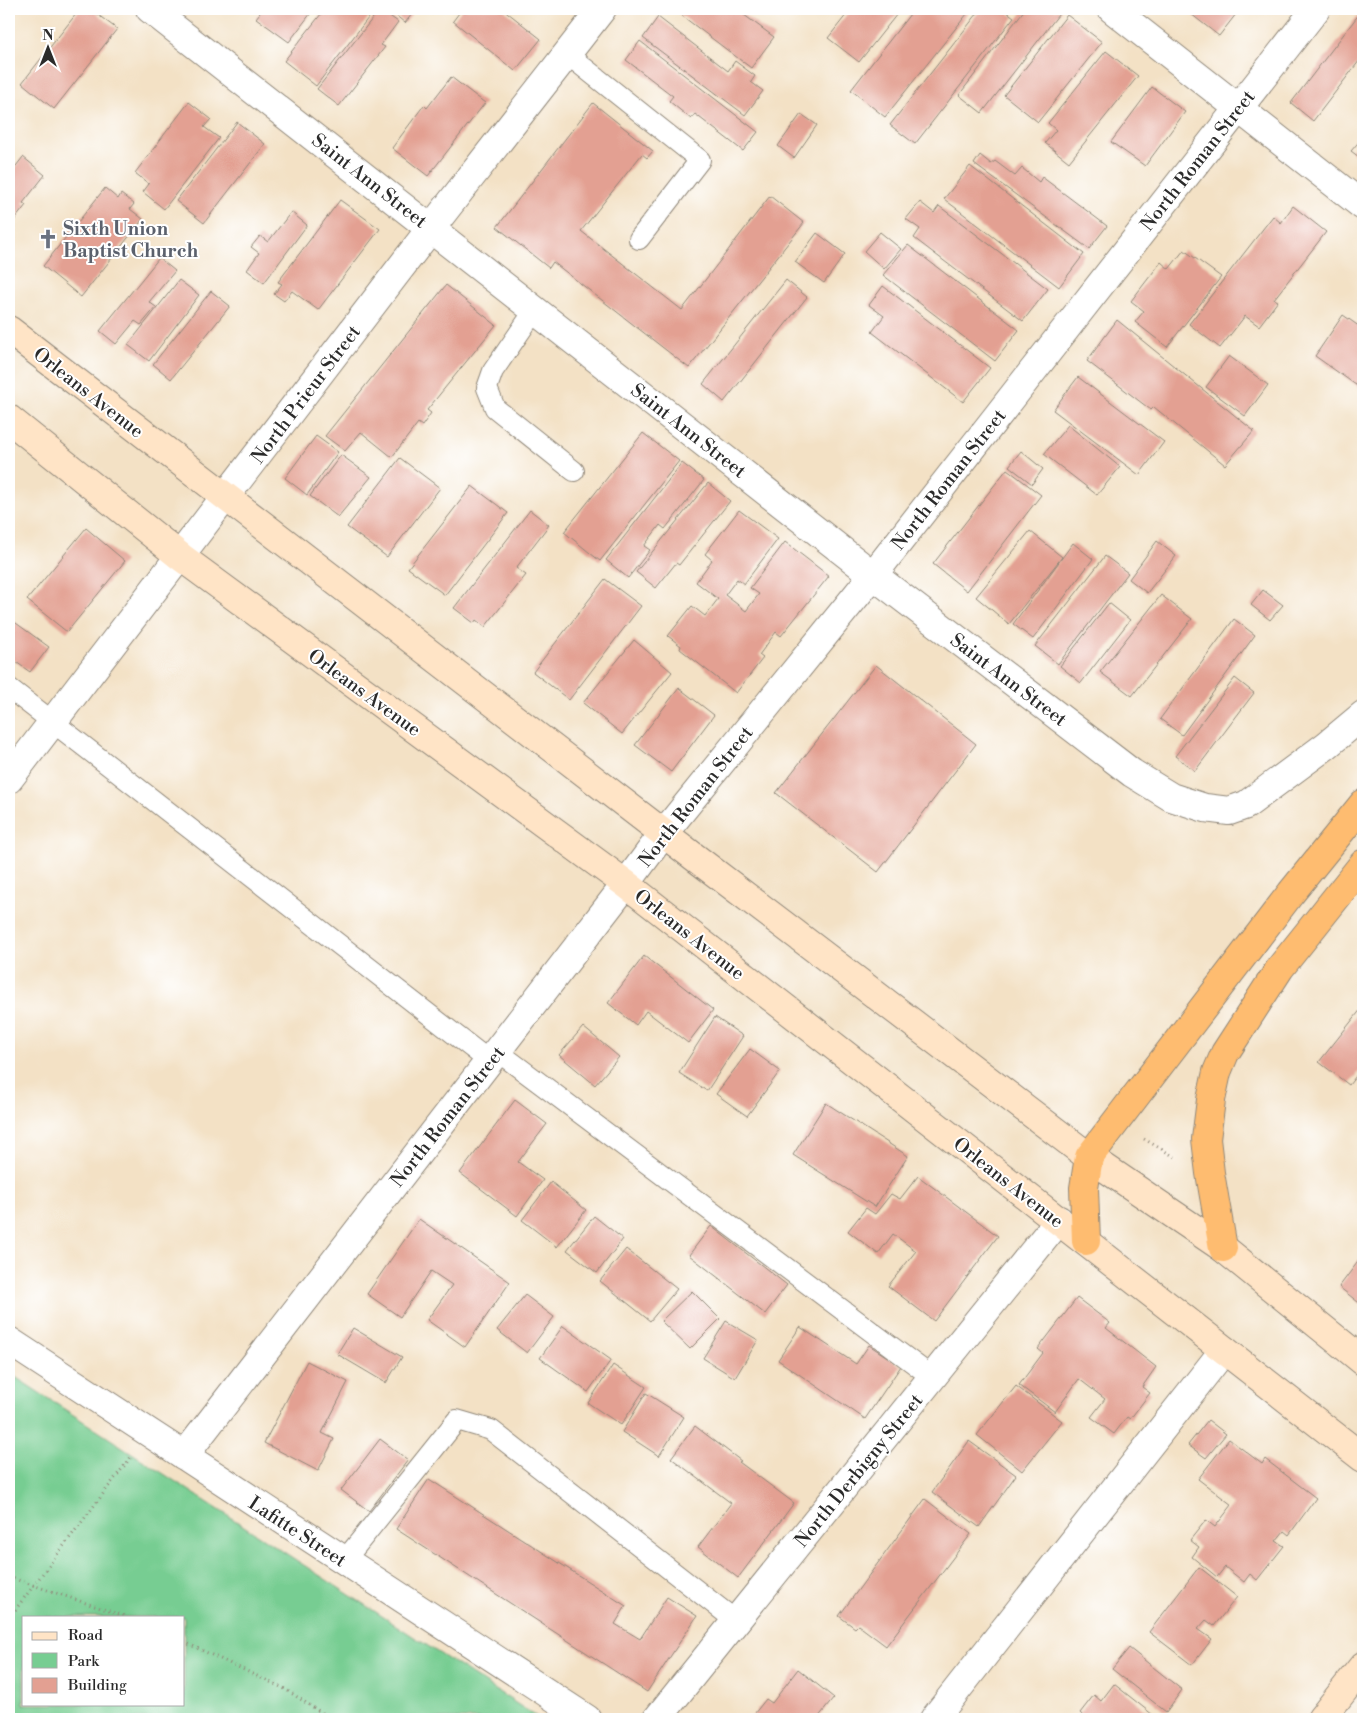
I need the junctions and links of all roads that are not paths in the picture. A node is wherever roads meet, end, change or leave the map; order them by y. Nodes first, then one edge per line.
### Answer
1 (150, 9) edge
2 (602, 9) edge
3 (1112, 9) edge
4 (1316, 9) edge
5 (567, 54) junction
6 (1238, 108) junction
7 (1363, 206) edge
8 (432, 228) junction
9 (639, 239) dead end
10 (535, 310) junction
11 (9, 330) edge
12 (9, 418) edge
13 (574, 471) dead end
14 (226, 497) junction
15 (181, 557) junction
16 (873, 575) junction
17 (9, 688) edge
18 (1363, 715) edge
19 (53, 721) junction
20 (9, 779) edge
21 (1363, 804) edge
22 (664, 834) junction
23 (1363, 864) edge
24 (626, 884) junction
25 (493, 1056) junction
26 (1089, 1157) junction
27 (1058, 1220) junction
28 (1086, 1241) junction
29 (1223, 1248) junction
30 (9, 1341) edge
31 (1224, 1350) junction
32 (1363, 1361) edge
33 (932, 1378) junction
34 (184, 1456) junction
35 (1363, 1458) edge
36 (344, 1561) junction
37 (736, 1621) junction
38 (1363, 1666) edge
39 (587, 1719) edge
40 (657, 1719) edge
41 (934, 1719) edge
42 (1321, 1719) edge

1 - 8 street, Saint Ann Street
2 - 5 street, North Prieur Street
3 - 6 street
4 - 6 street, North Roman Street
5 - 8 street, North Prieur Street
5 - 9 lane
6 - 7 street
6 - 16 street, North Roman Street
8 - 10 street, Saint Ann Street
8 - 14 street, North Prieur Street
10 - 13 lane
10 - 16 street, Saint Ann Street
11 - 14 street, Orleans Avenue
12 - 15 street, Orleans Avenue
14 - 15 street, North Prieur Street
14 - 22 street, Orleans Avenue
15 - 19 street, North Prieur Street
15 - 24 street, Orleans Avenue
16 - 18 street, Saint Ann Street
16 - 22 street, North Roman Street
17 - 19 lane
19 - 20 street, North Prieur Street
19 - 25 lane
21 - 26 highway
22 - 24 street, North Roman Street
22 - 26 street, Orleans Avenue
23 - 29 highway
24 - 25 street, North Roman Street
24 - 27 street, Orleans Avenue
25 - 33 lane
25 - 34 street, North Roman Street
26 - 28 highway
26 - 29 street, Orleans Avenue
27 - 28 street, Orleans Avenue
27 - 33 street, North Derbigny Street
28 - 31 street, Orleans Avenue
29 - 32 street, Orleans Avenue
30 - 34 street, Lafitte Street
31 - 35 street, Orleans Avenue
31 - 41 street
33 - 37 street, North Derbigny Street
34 - 36 street, Lafitte Street
36 - 37 lane
36 - 39 street, Lafitte Street
37 - 40 street, North Derbigny Street
38 - 42 street

